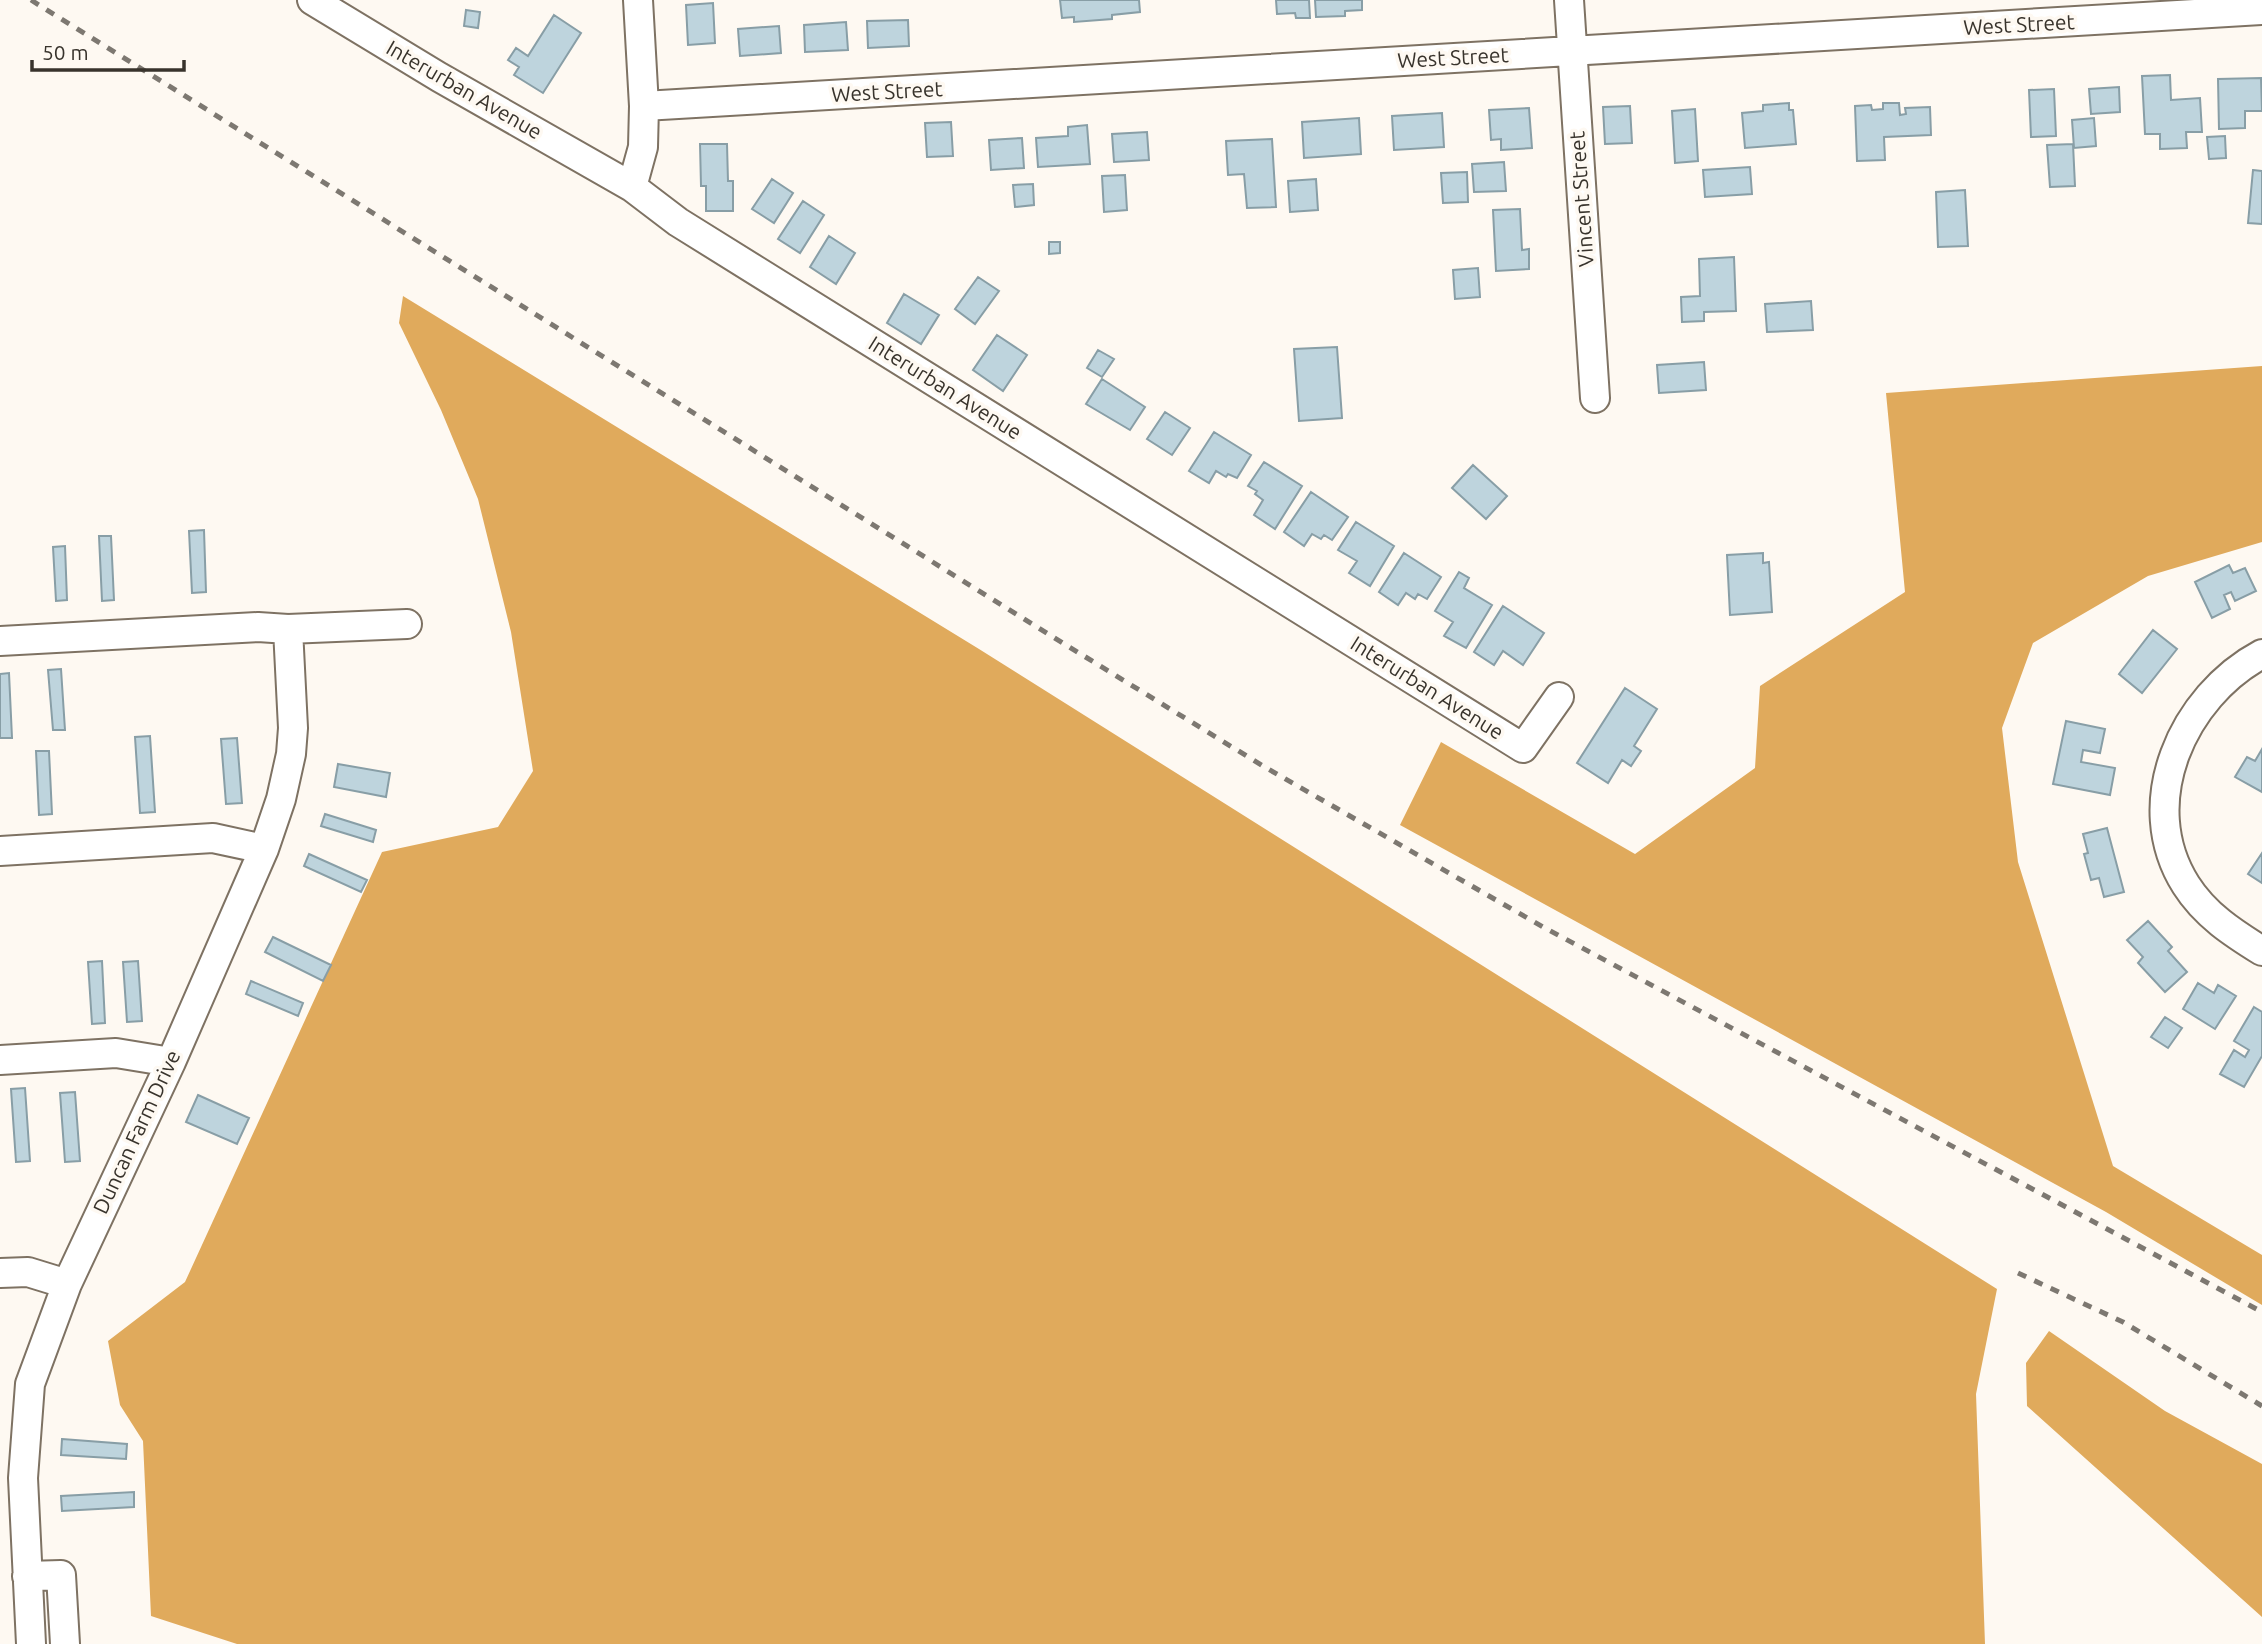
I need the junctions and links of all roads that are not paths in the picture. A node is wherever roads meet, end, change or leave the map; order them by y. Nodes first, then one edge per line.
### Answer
1 (312, 0) edge
2 (638, 0) edge
3 (1569, 0) edge
4 (2262, 10) edge
5 (1573, 51) junction
6 (644, 106) junction
7 (632, 187) junction
8 (1595, 398) dead end
9 (407, 624) dead end
10 (288, 629) junction
11 (0, 641) edge
12 (2262, 654) edge
13 (1559, 697) dead end
14 (264, 849) junction
15 (0, 851) edge
16 (2262, 951) edge
17 (0, 1060) edge
18 (171, 1062) junction
19 (0, 1273) edge
20 (67, 1284) junction
21 (11, 1479) edge
22 (27, 1576) junction
23 (31, 1644) edge
24 (65, 1644) edge

1 - 7 street, Interurban Avenue
2 - 6 street
3 - 5 street, Vincent Street
4 - 5 street, West Street
5 - 6 street, West Street
5 - 8 street, Vincent Street
6 - 7 street
7 - 13 street, Interurban Avenue
9 - 10 street
10 - 11 street
10 - 14 street, Duncan Farm Drive
12 - 16 street
14 - 15 street
14 - 18 street, Duncan Farm Drive
17 - 18 street
18 - 20 street, Duncan Farm Drive
19 - 20 street
20 - 21 street, Duncan Farm Drive
21 - 22 street, Duncan Farm Drive
22 - 23 street, Duncan Farm Drive
22 - 24 street

